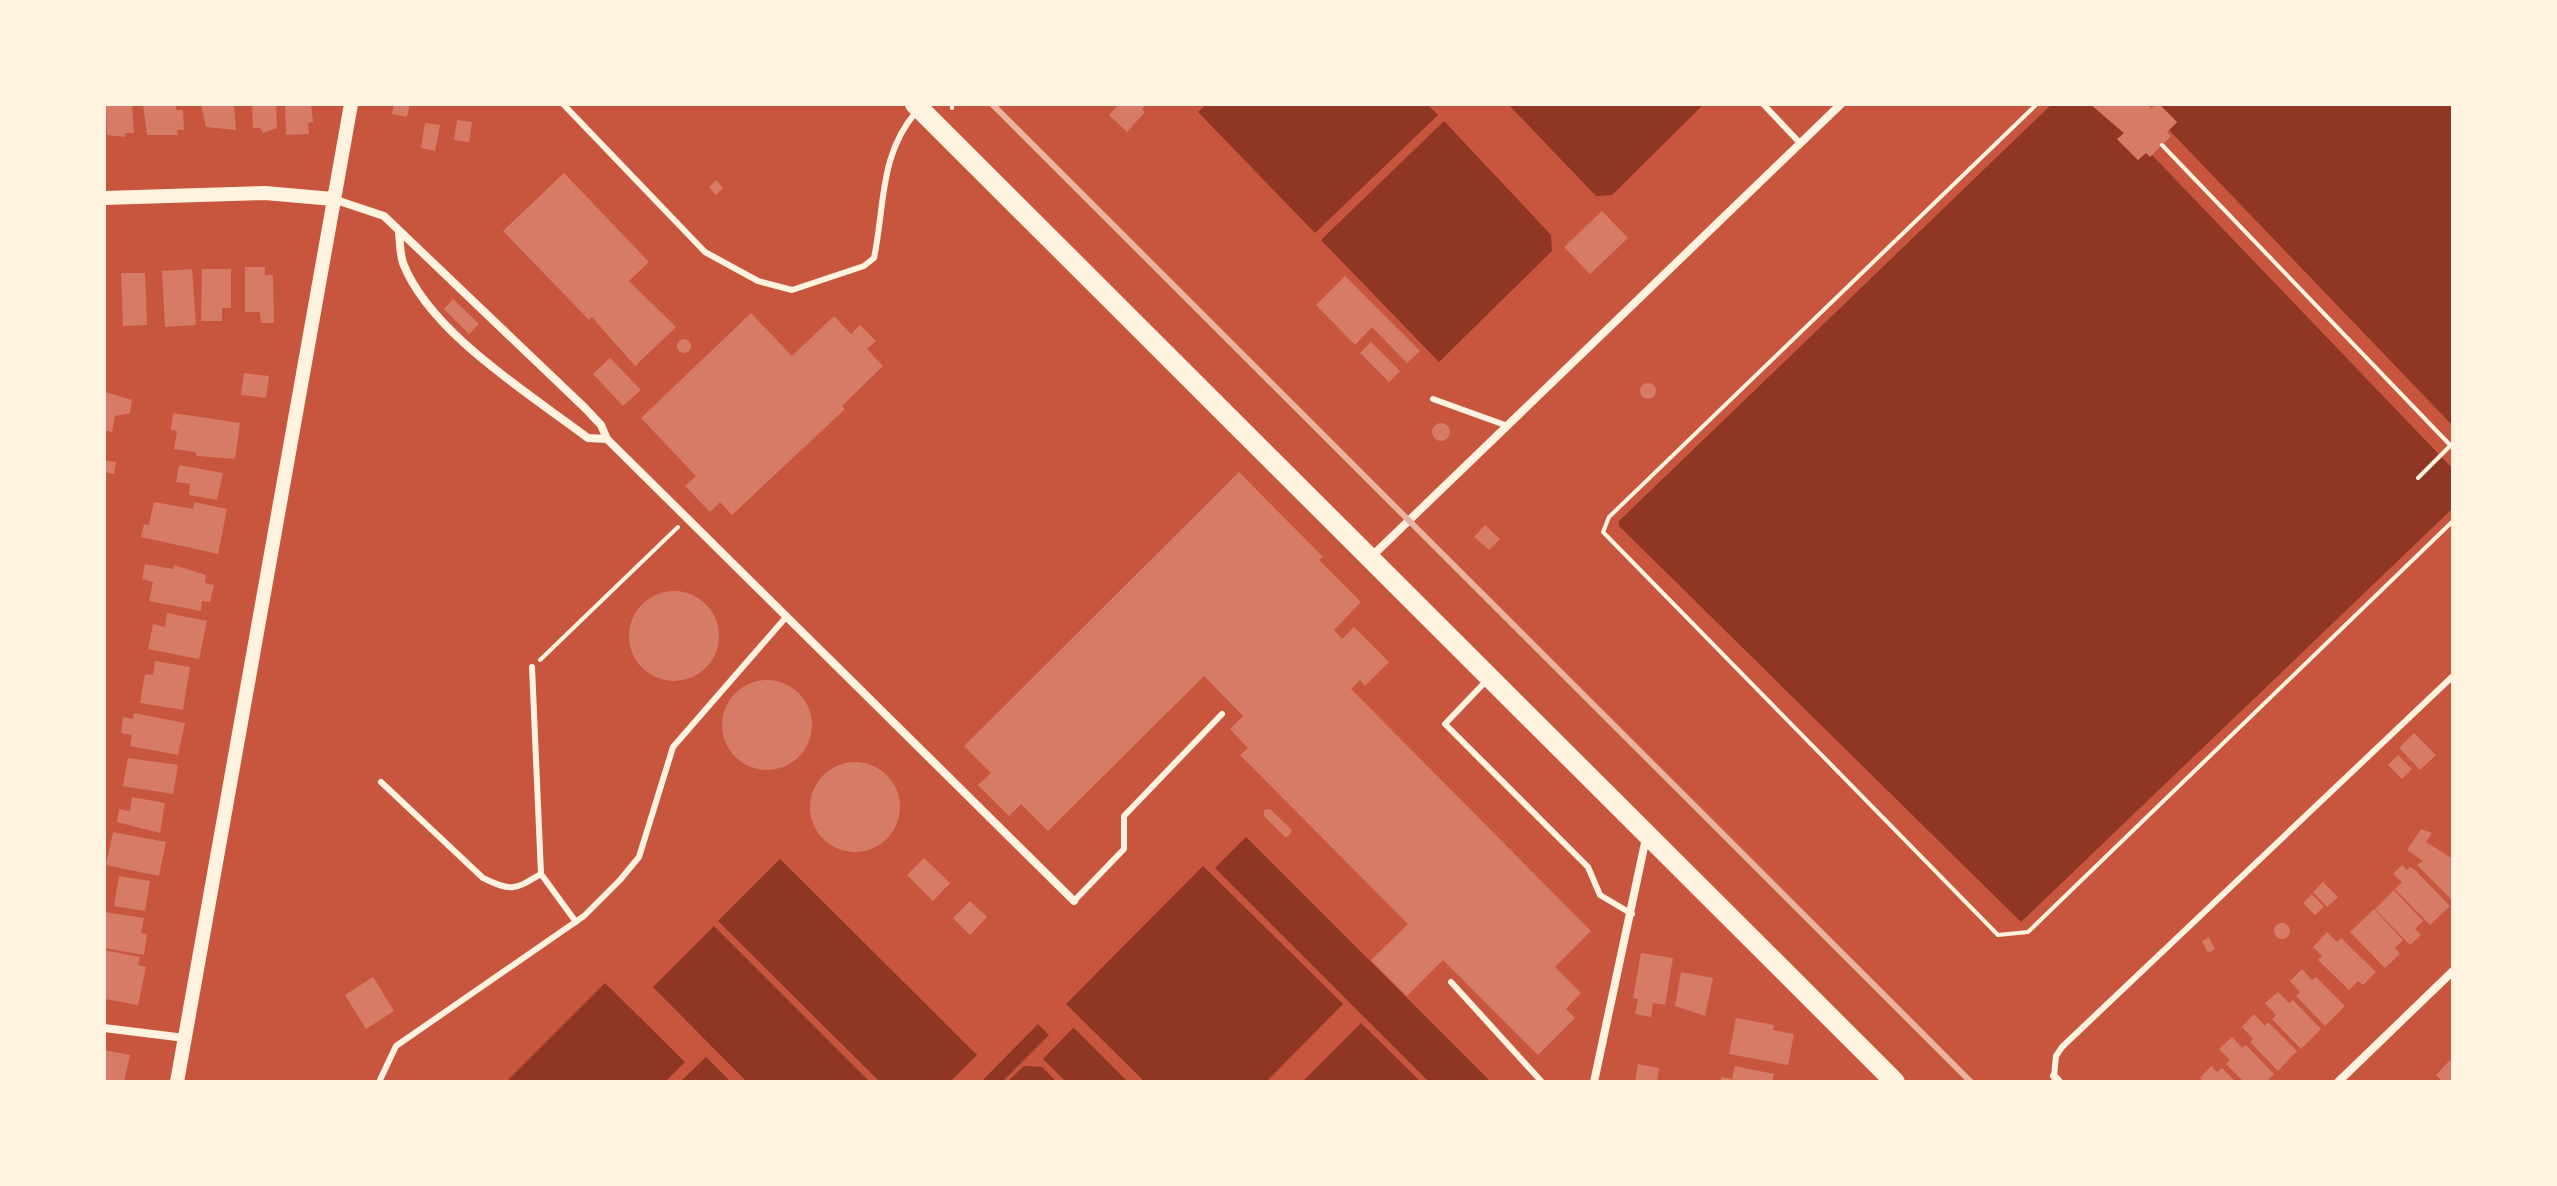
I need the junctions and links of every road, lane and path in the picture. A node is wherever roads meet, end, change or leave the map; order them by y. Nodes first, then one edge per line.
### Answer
1 (351, 104) edge
2 (563, 104) edge
3 (1763, 104) edge
4 (1841, 104) edge
5 (2037, 104) edge
6 (919, 105) edge
7 (1800, 143) junction
8 (2162, 145) dead end
9 (104, 198) edge
10 (333, 199) junction
11 (399, 232) junction
12 (1433, 399) dead end
13 (1505, 425) junction
14 (607, 439) junction
15 (2452, 446) edge
16 (2418, 478) dead end
17 (687, 518) junction
18 (2453, 521) edge
19 (1370, 558) junction
20 (787, 616) junction
21 (532, 667) joint
22 (2453, 676) edge
23 (1489, 677) junction
24 (1222, 714) dead end
25 (381, 782) dead end
26 (1646, 833) junction
27 (541, 874) junction
28 (1074, 901) joint
29 (1632, 914) junction
30 (576, 922) junction
31 (2453, 971) edge
32 (1451, 982) dead end
33 (104, 1028) edge
34 (185, 1038) junction
35 (2057, 1079) edge
36 (1891, 1080) edge
37 (177, 1082) edge
38 (379, 1082) edge
39 (1542, 1082) edge
40 (1594, 1082) edge
41 (2338, 1082) edge

1 - 10 street
2 - 6 lane
3 - 7 lane
4 - 7 street
5 - 18 path
6 - 19 main road
7 - 13 street
8 - 15 path
9 - 10 street
10 - 11 street
10 - 34 street
11 - 14 street
11 - 14 street
12 - 13 lane
13 - 19 street
14 - 17 street
15 - 16 path
17 - 20 street
17 - 21 path
19 - 23 main road
20 - 28 street
20 - 30 lane
21 - 27 lane
22 - 35 lane
23 - 26 main road
23 - 29 lane
24 - 28 lane
25 - 27 lane
26 - 29 street
26 - 36 main road
27 - 30 lane
29 - 40 street
30 - 38 lane
31 - 41 street
32 - 39 lane
33 - 34 street
34 - 37 street

